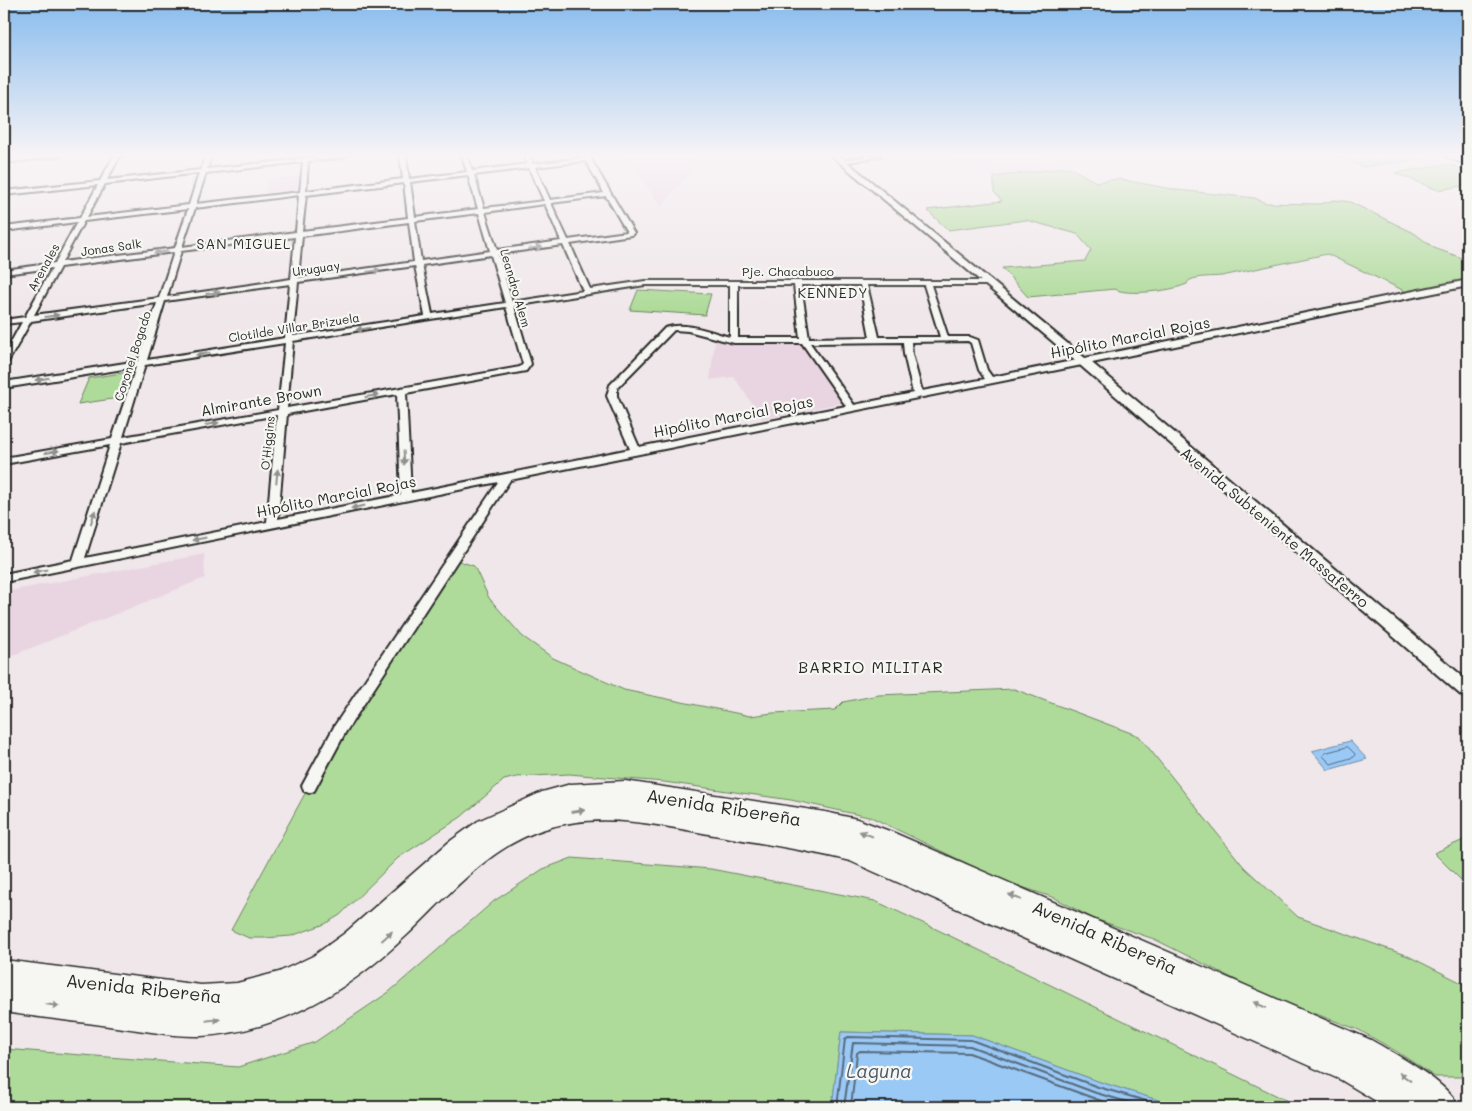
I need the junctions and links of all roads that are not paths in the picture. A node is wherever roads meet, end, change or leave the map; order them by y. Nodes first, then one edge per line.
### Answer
1 (88, 208) edge
2 (177, 208) edge
3 (191, 208) edge
4 (301, 208) edge
5 (410, 208) edge
6 (500, 208) edge
7 (551, 208) edge
8 (617, 208) edge
9 (898, 208) edge
10 (482, 210) junction
11 (412, 219) junction
12 (82, 220) junction
13 (4, 229) edge
14 (299, 234) junction
15 (566, 243) junction
16 (179, 250) junction
17 (495, 253) junction
18 (418, 265) junction
19 (57, 266) junction
20 (4, 272) edge
21 (294, 282) junction
22 (797, 282) junction
23 (863, 282) junction
24 (734, 283) junction
25 (927, 283) junction
26 (988, 283) junction
27 (1468, 283) edge
28 (588, 293) junction
29 (162, 300) junction
30 (510, 306) junction
31 (429, 318) junction
32 (27, 319) junction
33 (4, 322) edge
34 (289, 340) junction
35 (875, 340) junction
36 (907, 340) junction
37 (946, 340) junction
38 (734, 341) junction
39 (805, 341) junction
40 (4, 362) edge
41 (1082, 362) junction
42 (142, 363) junction
43 (523, 369) joint
44 (990, 380) junction
45 (4, 385) edge
46 (401, 391) junction
47 (918, 395) junction
48 (852, 408) junction
49 (283, 412) junction
50 (118, 441) junction
51 (636, 451) junction
52 (4, 461) edge
53 (507, 477) junction
54 (406, 497) junction
55 (272, 524) junction
56 (78, 564) junction
57 (4, 578) edge
58 (1468, 691) edge
59 (309, 786) dead end
60 (4, 973) edge
61 (4, 999) edge
62 (1410, 1107) edge
63 (1444, 1107) edge

1 - 12 street, Arenales
2 - 12 street
3 - 16 street, Coronel Bogado
4 - 14 street, O'Higgins
5 - 11 street
6 - 10 street, Jonas Salk
7 - 15 street
8 - 15 street, Uruguay
9 - 26 main road, Avenida Subteniente Massaferro
10 - 11 street, Jonas Salk
10 - 17 street, Leandro Alem
11 - 14 street, Jonas Salk
11 - 18 street
12 - 13 street
12 - 19 street, Arenales
14 - 16 street, Jonas Salk
14 - 21 street, O'Higgins
17 -> 15 street, Uruguay
15 - 28 street
16 -> 19 street, Jonas Salk
16 - 29 street, Coronel Bogado
17 - 18 street, Uruguay
17 - 30 street, Leandro Alem
21 -> 18 street, Uruguay
18 - 31 street
19 - 20 street, Jonas Salk
19 - 32 street, Arenales
29 -> 21 street, Uruguay
21 - 34 street, O'Higgins
22 - 23 street, Pje. Chacabuco
22 - 24 street, Pje. Chacabuco
22 - 39 street
23 - 25 street, Pje. Chacabuco
23 - 35 street
24 - 28 street, Pje. Chacabuco
24 - 38 street
25 - 26 street, Pje. Chacabuco
25 - 37 street
26 - 41 main road, Avenida Subteniente Massaferro
27 - 41 main road, Hipólito Marcial Rojas
28 - 30 street, Clotilde Villar Brizuela
32 -> 29 street, Uruguay
29 - 42 street, Coronel Bogado
30 - 31 street, Clotilde Villar Brizuela
30 - 43 street, Leandro Alem
31 -> 34 street, Clotilde Villar Brizuela
32 - 33 street, Uruguay
32 - 40 street, Arenales
34 -> 42 street, Clotilde Villar Brizuela
34 - 49 street, O'Higgins
35 - 36 street
35 - 39 street
36 - 37 street
36 - 47 street
37 - 44 street
38 - 39 street
38 - 51 street
39 - 48 street
41 - 44 street, Hipólito Marcial Rojas
41 - 58 main road, Avenida Subteniente Massaferro
42 -> 45 street, Clotilde Villar Brizuela
42 - 50 street, Coronel Bogado
43 - 46 street, Almirante Brown
44 - 47 street, Hipólito Marcial Rojas
49 -> 46 street, Almirante Brown
46 -> 54 street
47 - 48 street, Hipólito Marcial Rojas
48 - 51 street, Hipólito Marcial Rojas
50 -> 49 street, Almirante Brown
55 -> 49 street, O'Higgins
52 -> 50 street, Almirante Brown
56 -> 50 street, Coronel Bogado
51 - 53 street, Hipólito Marcial Rojas
53 - 54 street, Hipólito Marcial Rojas
53 - 59 street
54 -> 55 street, Hipólito Marcial Rojas
55 -> 56 street, Hipólito Marcial Rojas
56 -> 57 street, Hipólito Marcial Rojas
63 -> 60 main road, Avenida Ribereña
61 -> 62 main road, Avenida Ribereña

